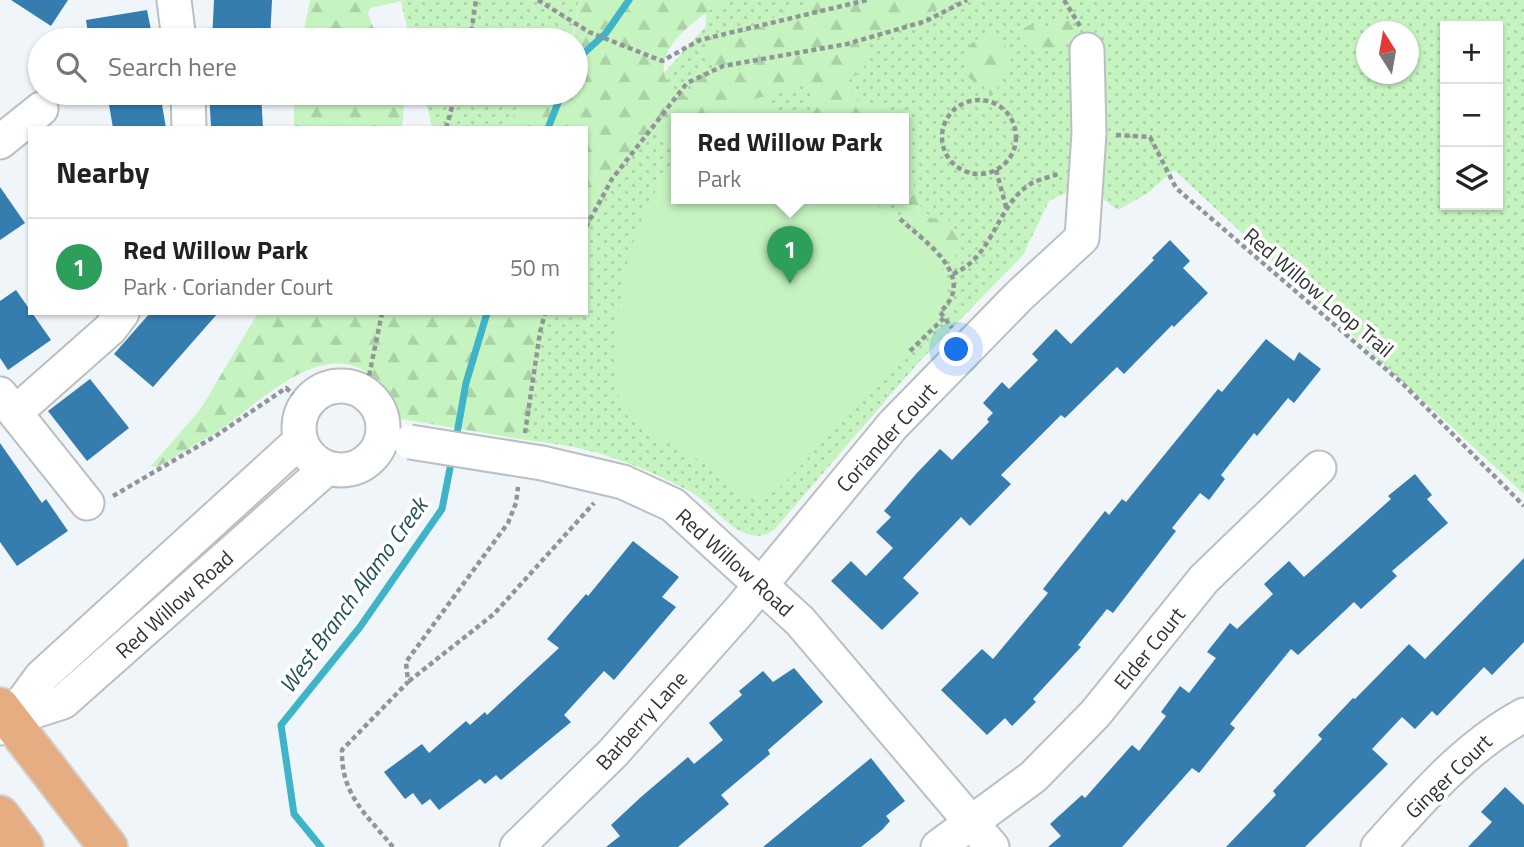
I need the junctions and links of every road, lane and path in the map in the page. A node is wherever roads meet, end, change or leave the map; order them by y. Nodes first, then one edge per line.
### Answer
1 (174, 0) edge
2 (476, 0) edge
3 (538, 0) edge
4 (867, 0) edge
5 (967, 0) edge
6 (178, 28) edge
7 (472, 28) edge
8 (583, 28) edge
9 (588, 31) edge
10 (1087, 50) dead end
11 (189, 105) edge
12 (453, 105) edge
13 (41, 109) dead end
14 (190, 126) edge
15 (447, 126) edge
16 (1089, 132) junction
17 (0, 142) edge
18 (1086, 168) junction
19 (996, 170) junction
20 (1007, 211) junction
21 (900, 219) dead end
22 (588, 223) edge
23 (953, 274) junction
24 (120, 315) edge
25 (382, 315) edge
26 (544, 315) edge
27 (944, 318) junction
28 (967, 349) junction
29 (910, 351) dead end
30 (362, 391) junction
31 (8, 403) edge
32 (305, 404) junction
33 (300, 441) junction
34 (396, 441) junction
35 (528, 463) junction
36 (327, 468) junction
37 (1319, 468) dead end
38 (615, 480) junction
39 (87, 503) joint
40 (1524, 506) edge
41 (758, 586) junction
42 (408, 682) junction
43 (1524, 715) edge
44 (3, 718) edge
45 (0, 815) edge
46 (983, 835) edge
47 (24, 847) edge
48 (108, 847) edge
49 (393, 847) edge
50 (517, 847) edge
51 (938, 847) edge
52 (1378, 847) edge

1 - 6 street
2 - 7 path
3 - 8 path
4 - 9 path
5 - 22 path
10 - 16 street
11 - 14 street
12 - 15 path
13 - 17 street
16 - 18 street
16 - 40 path, Red Willow Loop Trail
18 - 20 path
18 - 28 street, Coriander Court
19 - 19 path
19 - 20 path
20 - 23 path
21 - 23 path
23 - 27 path
24 - 31 street
25 - 30 path
26 - 35 path
27 - 28 path
27 - 29 path
28 - 41 street, Coriander Court
30 - 32 street
30 - 34 street
31 - 39 street
32 - 33 street
32 - 39 path
33 - 36 street
33 - 44 street, Red Willow Road
34 - 35 street, Red Willow Road, bridge
34 - 36 street
35 - 38 street, Red Willow Road
35 - 42 path
36 - 44 street, Red Willow Road
37 - 46 street, Elder Court
38 - 41 street, Red Willow Road
38 - 42 path
41 - 46 street, Red Willow Road
41 - 50 street, Barberry Lane
42 - 49 path
43 - 52 street, Ginger Court
44 - 48 main road
45 - 47 main road
46 - 51 street, Elder Court

